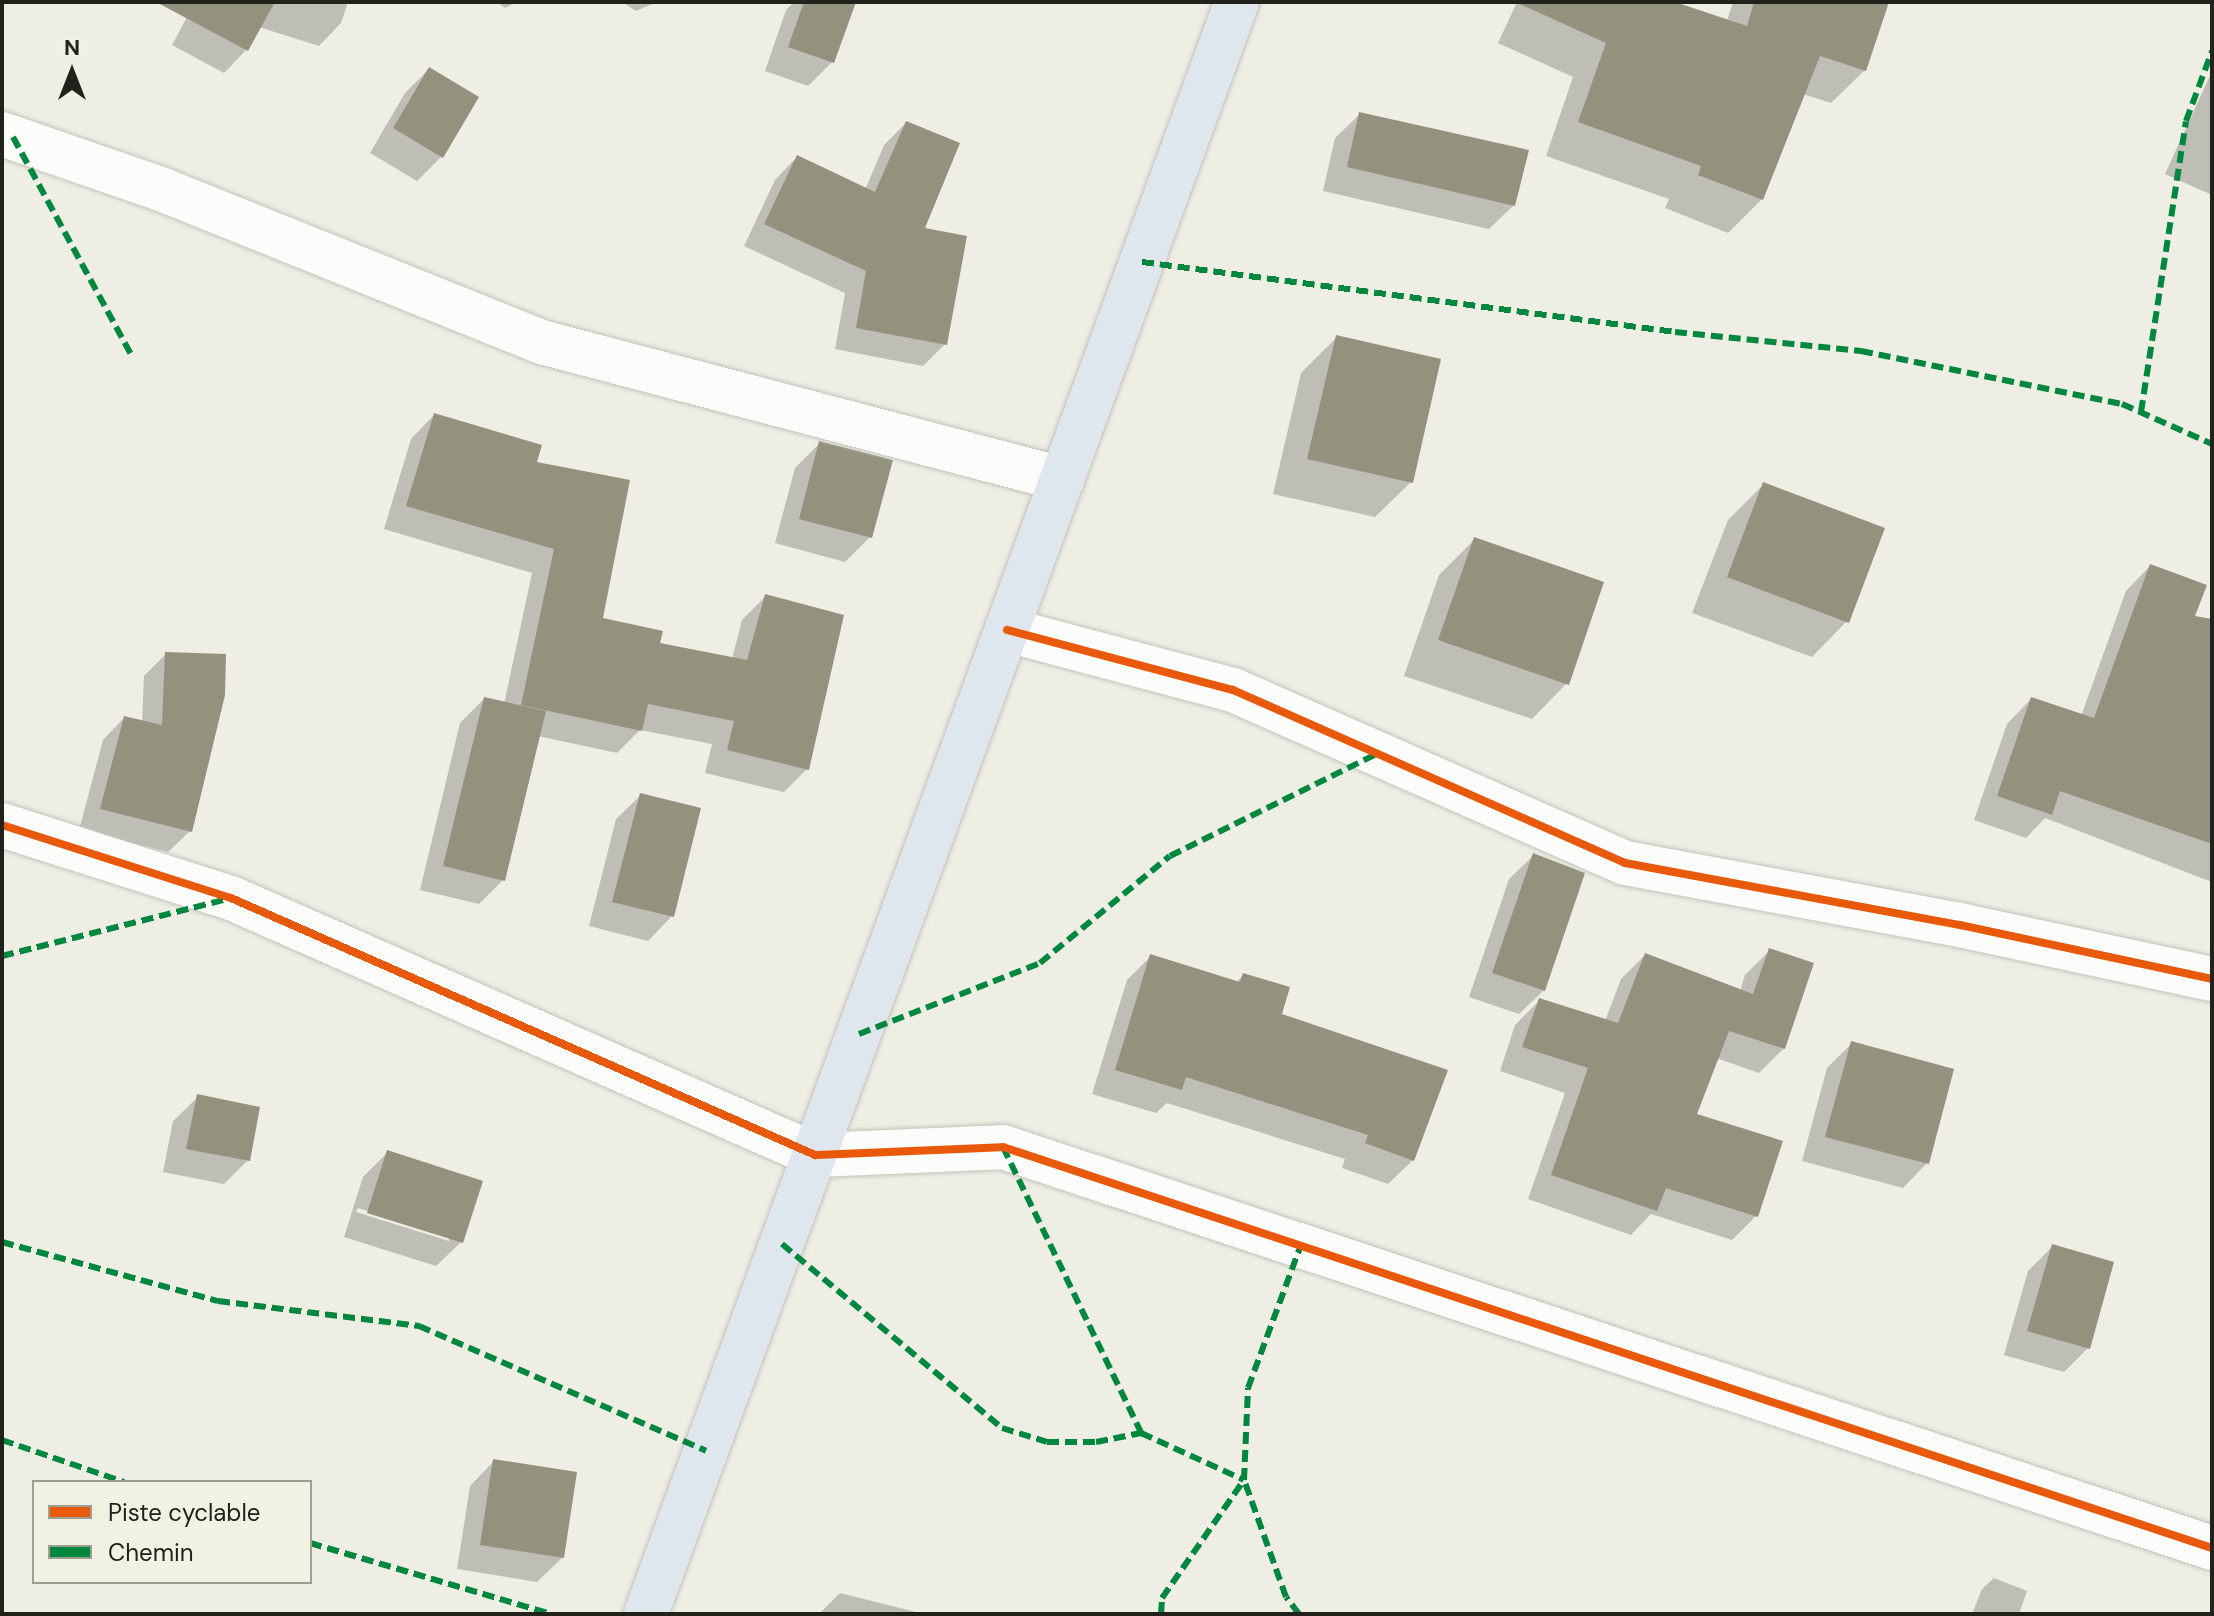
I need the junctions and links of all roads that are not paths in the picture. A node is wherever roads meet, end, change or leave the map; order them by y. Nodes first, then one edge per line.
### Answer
1 (1237, 2) edge
2 (2, 134) edge
3 (1062, 479) junction
4 (1007, 630) junction
5 (2, 825) edge
6 (2212, 979) edge
7 (815, 1155) junction
8 (2212, 1548) edge
9 (646, 1614) edge

1 - 3 highway
2 - 3 street
3 - 4 highway
4 - 6 street
4 - 7 highway
5 - 7 street
7 - 8 street
7 - 9 highway

